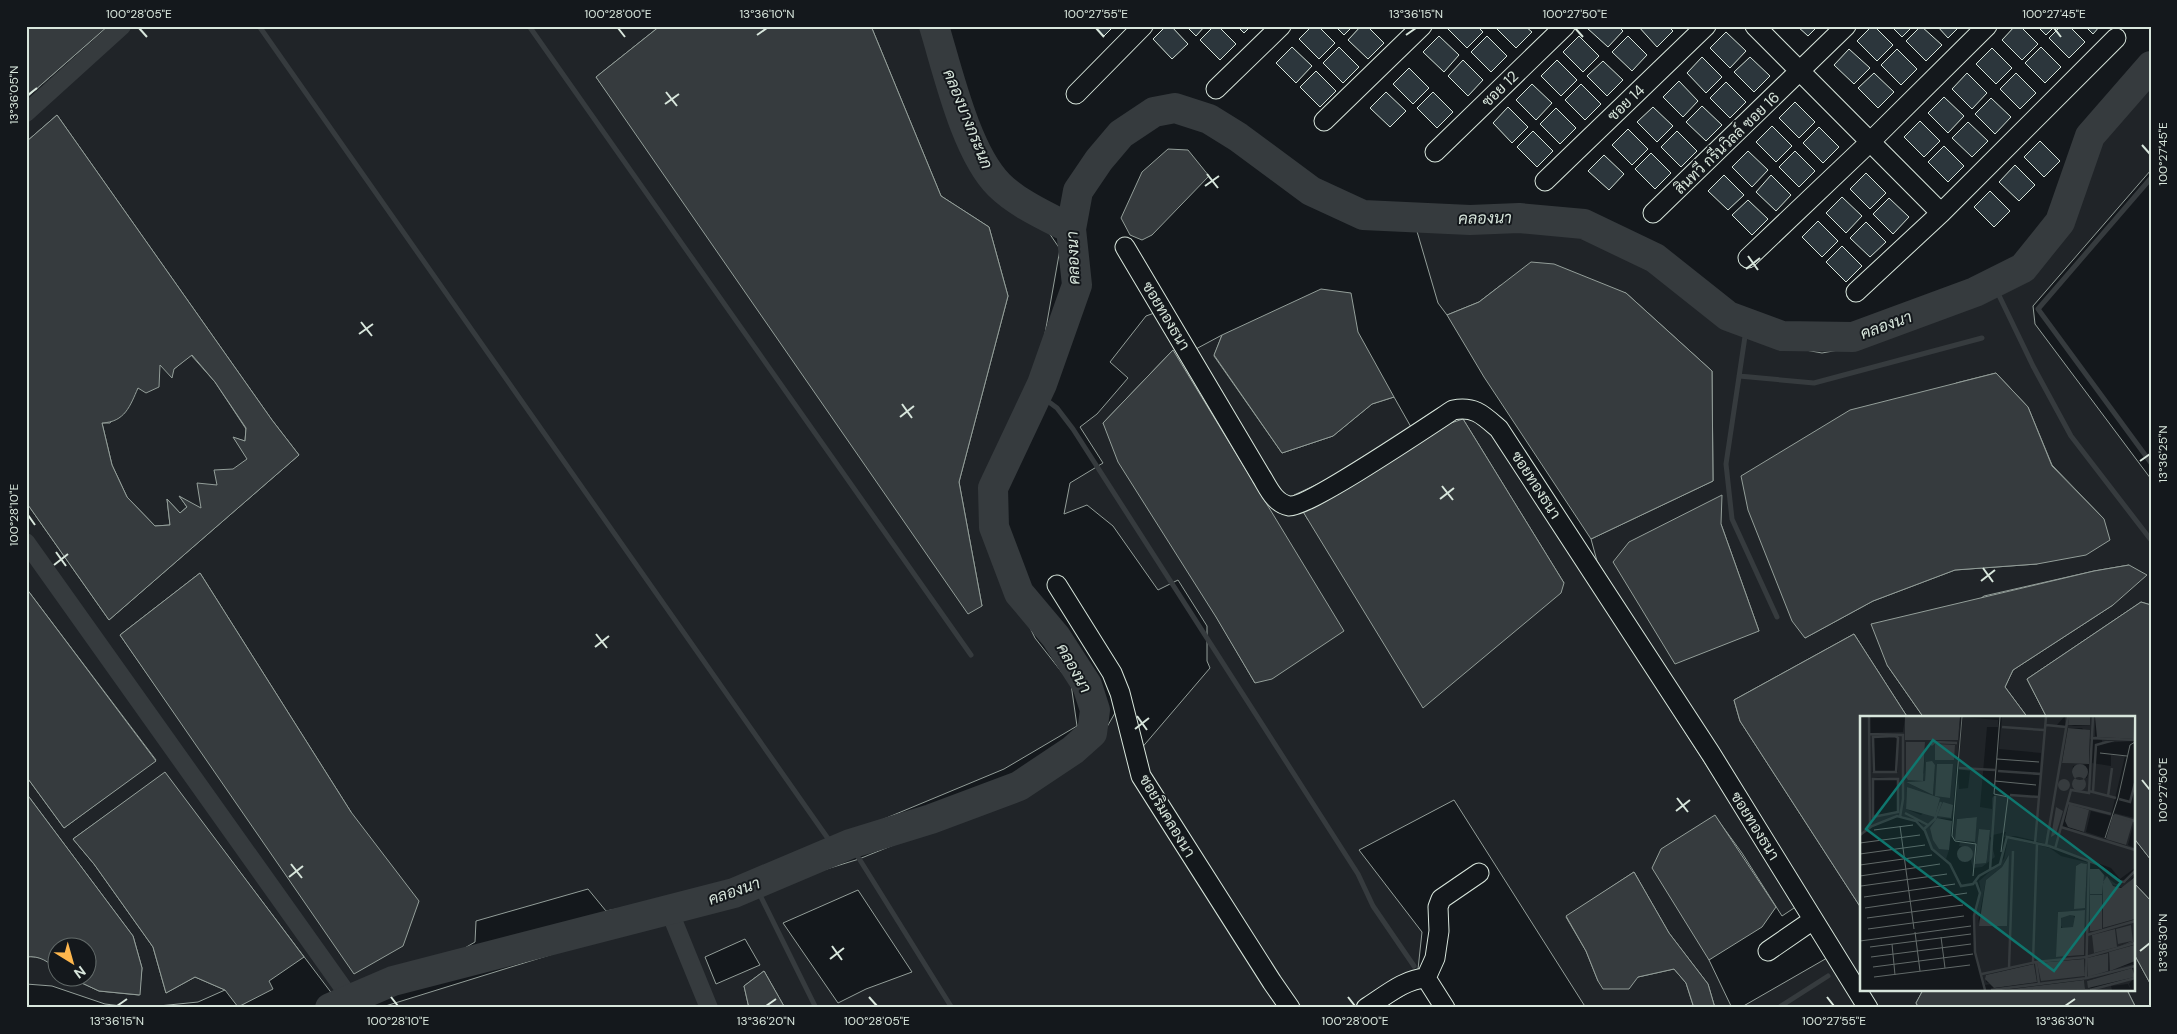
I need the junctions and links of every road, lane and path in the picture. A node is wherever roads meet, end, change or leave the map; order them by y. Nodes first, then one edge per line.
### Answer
1 (1143, 26) edge
2 (1281, 26) edge
3 (1422, 26) edge
4 (1565, 26) edge
5 (1706, 26) edge
6 (1755, 26) edge
7 (1846, 26) edge
8 (1987, 26) edge
9 (2116, 38) dead end
10 (1801, 72) junction
11 (1216, 89) dead end
12 (1076, 94) dead end
13 (1324, 121) dead end
14 (1870, 142) junction
15 (1436, 152) dead end
16 (1546, 181) dead end
17 (1653, 213) dead end
18 (1941, 213) junction
19 (1125, 247) dead end
20 (1748, 258) dead end
21 (1856, 292) dead end
22 (1057, 586) dead end
23 (1479, 873) dead end
24 (1813, 920) junction
25 (1768, 951) dead end
26 (1426, 978) junction
27 (1290, 1008) edge
28 (1366, 1008) edge
29 (1445, 1008) edge
30 (1868, 1008) edge

1 - 12 street
2 - 11 street
3 - 13 street
4 - 15 street, ซอย 12
5 - 16 street, ซอย 14
6 - 10 street
7 - 10 street, สินทวี กรีนวิลล์ ซอย 16
8 - 14 street
9 - 18 street
10 - 14 street
10 - 17 street, สินทวี กรีนวิลล์ ซอย 16
14 - 18 street
14 - 20 street
18 - 21 street
19 - 24 street, ซอยทองธนา
22 - 27 street, ซอยริมคลองนา
23 - 26 street
24 - 25 street
24 - 30 street, ซอยทองธนา
26 - 28 street
26 - 29 street

